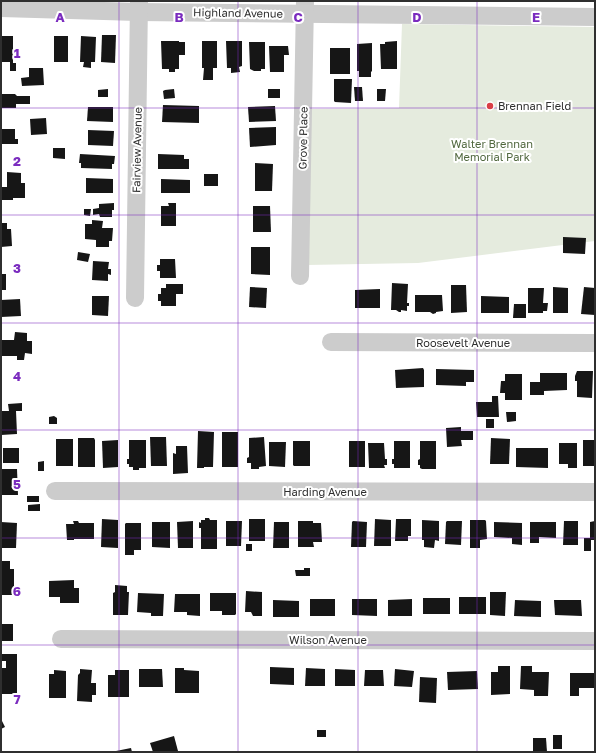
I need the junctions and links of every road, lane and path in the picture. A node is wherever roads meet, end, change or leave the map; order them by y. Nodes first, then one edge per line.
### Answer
1 (138, 6) edge
2 (1, 8) edge
3 (305, 8) edge
4 (502, 9) edge
5 (595, 17) edge
6 (300, 276) dead end
7 (135, 298) dead end
8 (331, 342) dead end
9 (595, 343) edge
10 (54, 491) dead end
11 (595, 492) edge
12 (61, 639) dead end
13 (595, 641) edge

1 - 2 street, Highland Avenue
1 - 3 street, Highland Avenue
1 - 7 street, Fairview Avenue
3 - 4 street, Highland Avenue
3 - 6 street, Grove Place
4 - 5 street, Highland Avenue
8 - 9 street, Roosevelt Avenue
10 - 11 street, Harding Avenue
12 - 13 street, Wilson Avenue

